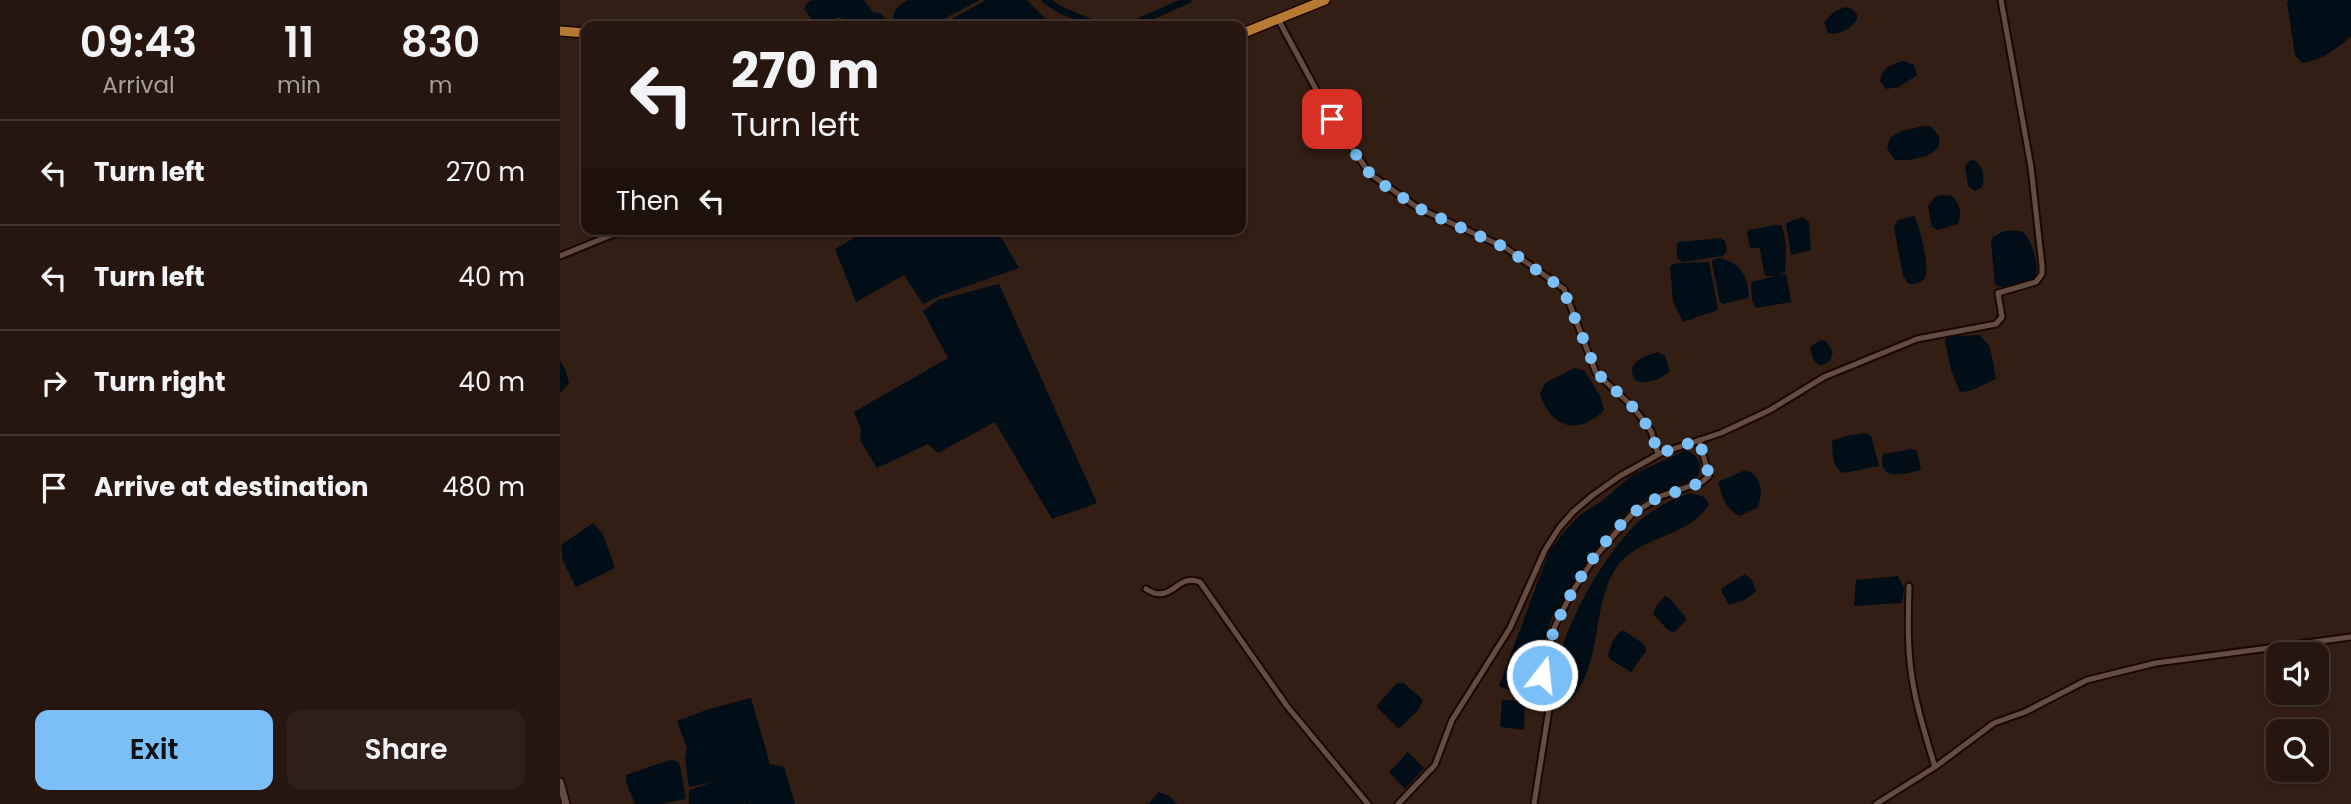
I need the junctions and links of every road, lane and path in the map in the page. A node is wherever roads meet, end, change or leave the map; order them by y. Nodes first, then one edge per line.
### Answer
1 (1325, 0) edge
2 (2001, 0) edge
3 (1302, 4) edge
4 (1278, 19) junction
5 (560, 31) edge
6 (1246, 32) edge
7 (581, 33) edge
8 (611, 235) edge
9 (560, 256) edge
10 (1699, 440) junction
11 (1658, 454) junction
12 (1909, 586) dead end
13 (1146, 589) dead end
14 (2351, 637) edge
15 (1935, 767) junction
16 (560, 782) edge
17 (566, 804) edge
18 (1368, 804) edge
19 (1398, 804) edge
20 (1534, 804) edge
21 (1876, 804) edge

1 - 3 highway
2 - 10 street
3 - 4 highway
4 - 6 highway
4 - 11 street
5 - 7 highway
8 - 9 street
10 - 11 street
10 - 20 street
11 - 19 street
12 - 15 street
13 - 18 street
14 - 15 street
15 - 21 street
16 - 17 main road

